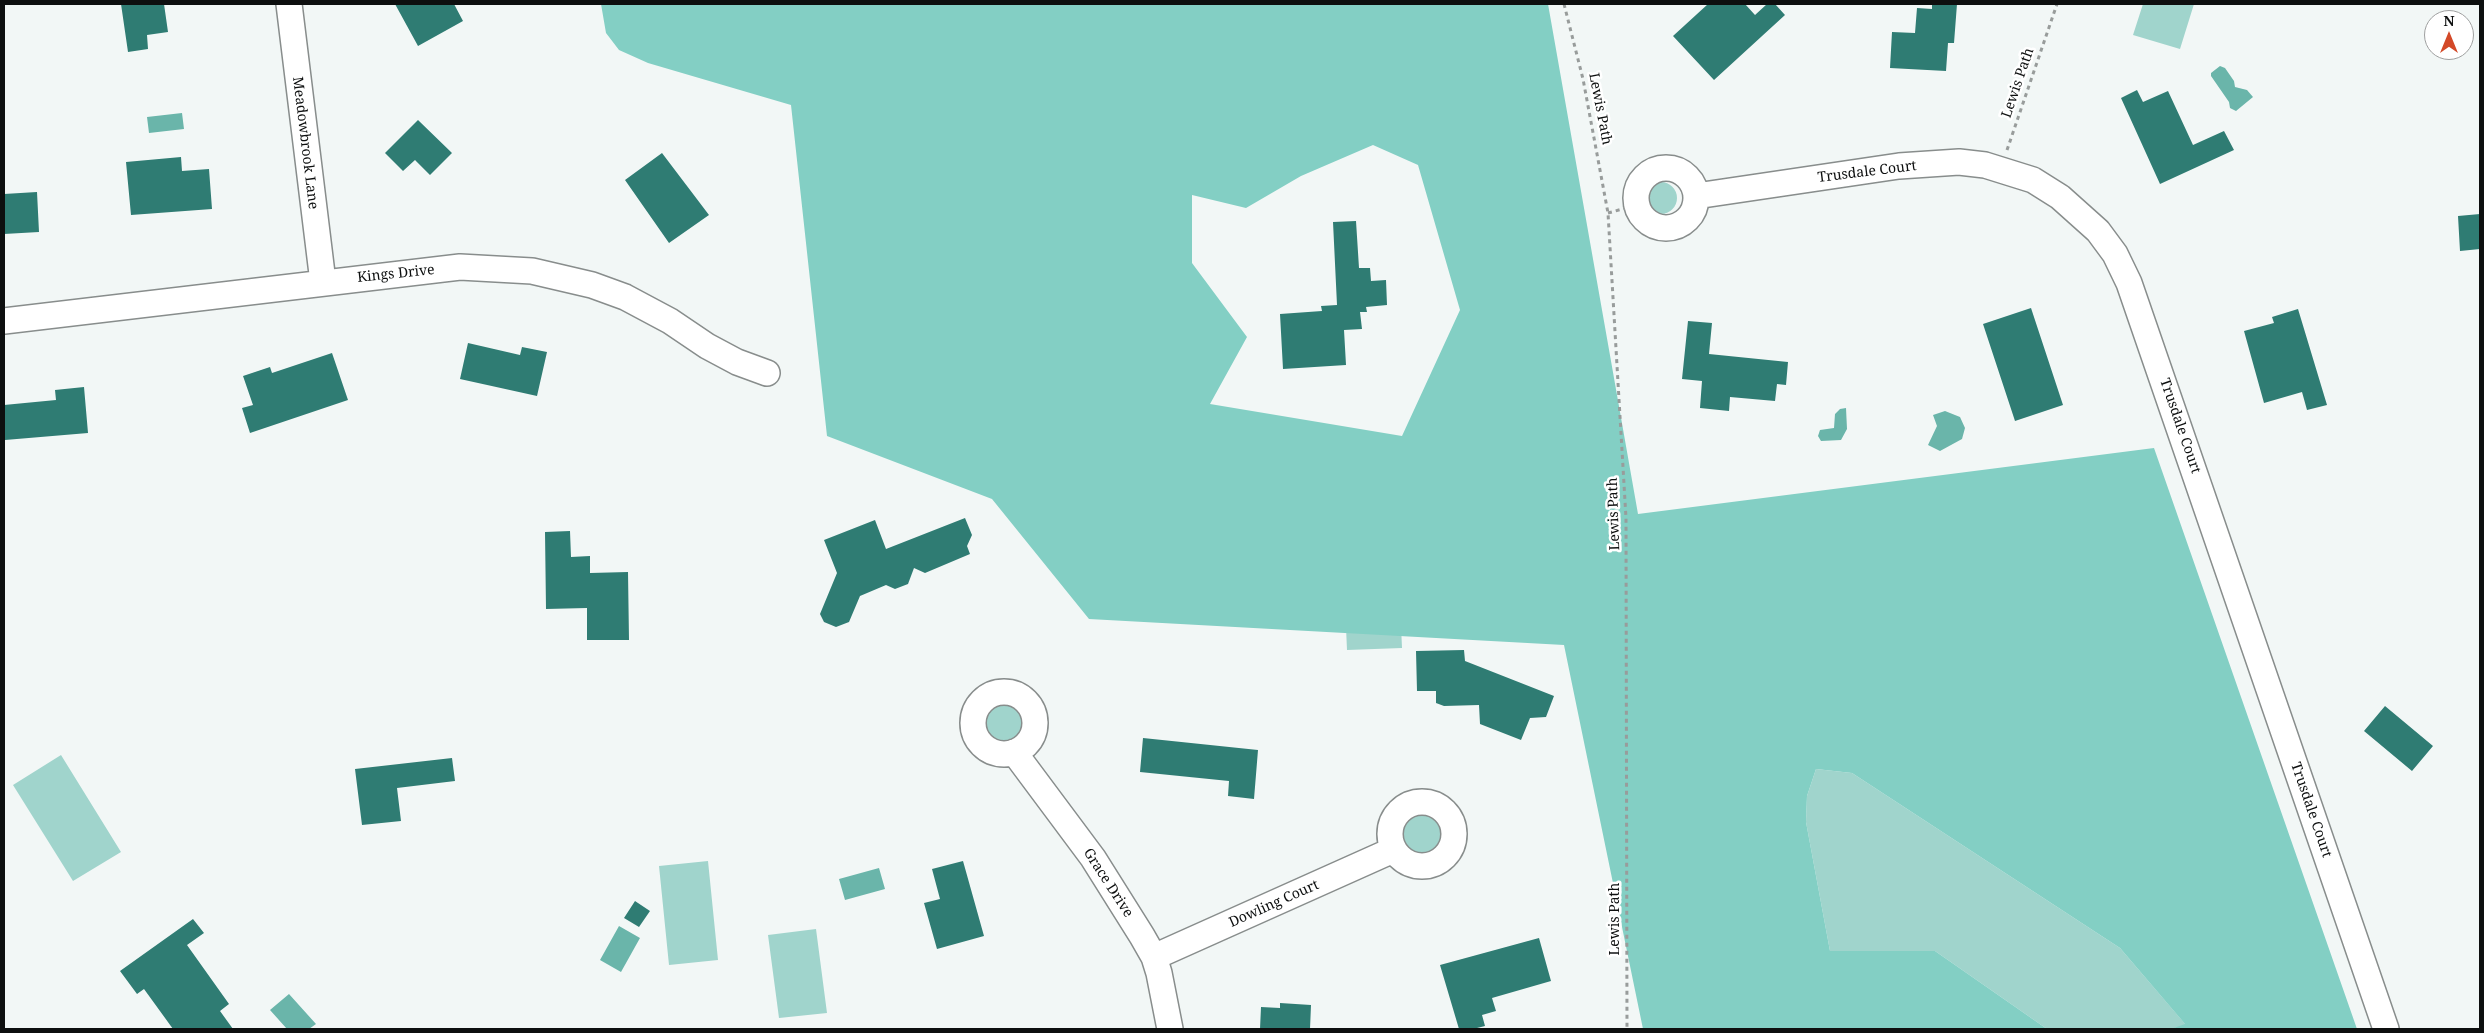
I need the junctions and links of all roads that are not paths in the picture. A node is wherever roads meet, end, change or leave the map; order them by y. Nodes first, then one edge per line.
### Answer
1 (289, 4) edge
2 (1696, 196) junction
3 (322, 282) junction
4 (4, 321) edge
5 (767, 373) dead end
6 (1014, 752) dead end
7 (1393, 850) dead end
8 (1154, 957) junction
9 (1170, 1029) edge
10 (2386, 1029) edge

1 - 3 street, Meadowbrook Lane
2 - 2 street
2 - 10 street, Trusdale Court
3 - 4 street, Kings Drive
3 - 5 street, Kings Drive
6 - 8 street, Grace Drive
7 - 8 street, Dowling Court
8 - 9 street, Grace Drive

